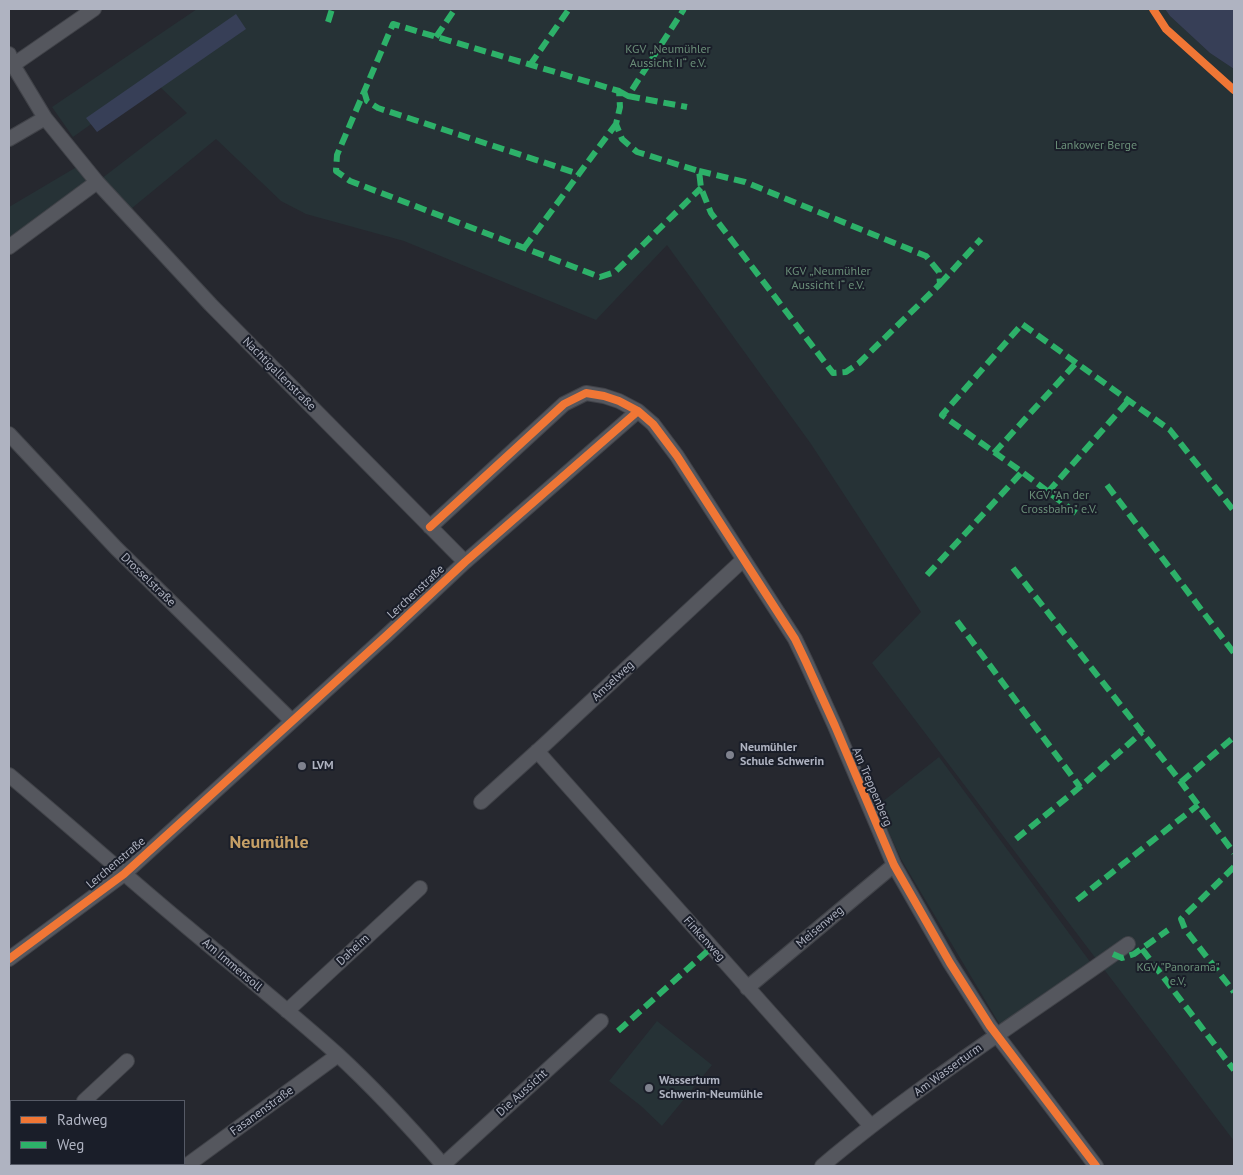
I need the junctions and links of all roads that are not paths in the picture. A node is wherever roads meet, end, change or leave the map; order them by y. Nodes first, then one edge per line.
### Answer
1 (94, 9) edge
2 (11, 60) edge
3 (45, 118) junction
4 (9, 139) edge
5 (97, 182) junction
6 (10, 246) edge
7 (638, 411) junction
8 (9, 434) edge
9 (430, 527) junction
10 (744, 560) junction
11 (465, 562) junction
12 (292, 721) junction
13 (537, 752) junction
14 (9, 775) edge
15 (481, 802) dead end
16 (894, 865) junction
17 (124, 874) junction
18 (420, 888) dead end
19 (1128, 944) dead end
20 (9, 959) edge
21 (747, 988) junction
22 (287, 1011) junction
23 (601, 1021) dead end
24 (996, 1035) junction
25 (338, 1055) junction
26 (127, 1061) dead end
27 (85, 1100) edge
28 (871, 1126) junction
29 (186, 1166) edge
30 (443, 1166) edge
31 (822, 1166) edge
32 (1096, 1166) edge

1 - 2 street
2 - 3 street, Nachtigallenstraße
3 - 4 street
3 - 5 street, Nachtigallenstraße
5 - 6 street
5 - 9 street, Nachtigallenstraße
7 - 9 street
7 - 10 street, Am Treppenberg
7 - 11 street, Lerchenstraße
8 - 12 street, Drosselstraße
9 - 11 street, Nachtigallenstraße
10 - 13 street, Amselweg
10 - 16 street, Am Treppenberg
11 - 12 street, Lerchenstraße
12 - 17 street, Lerchenstraße
13 - 15 street, Amselweg
13 - 21 street, Finkenweg
14 - 17 street, Am Immensoll
16 - 21 street, Meisenweg
16 - 24 street, Am Treppenberg
17 - 20 street, Lerchenstraße
17 - 22 street, Am Immensoll
18 - 22 street, Daheim
19 - 24 street, Am Wasserturm
21 - 28 street, Finkenweg
22 - 25 street, Am Immensoll
23 - 30 street, Die Aussicht
24 - 28 street, Am Wasserturm
24 - 32 street, Am Treppenberg
25 - 29 street, Fasanenstraße
25 - 30 street, Am Immensoll
26 - 27 street
28 - 31 street, Am Wasserturm

